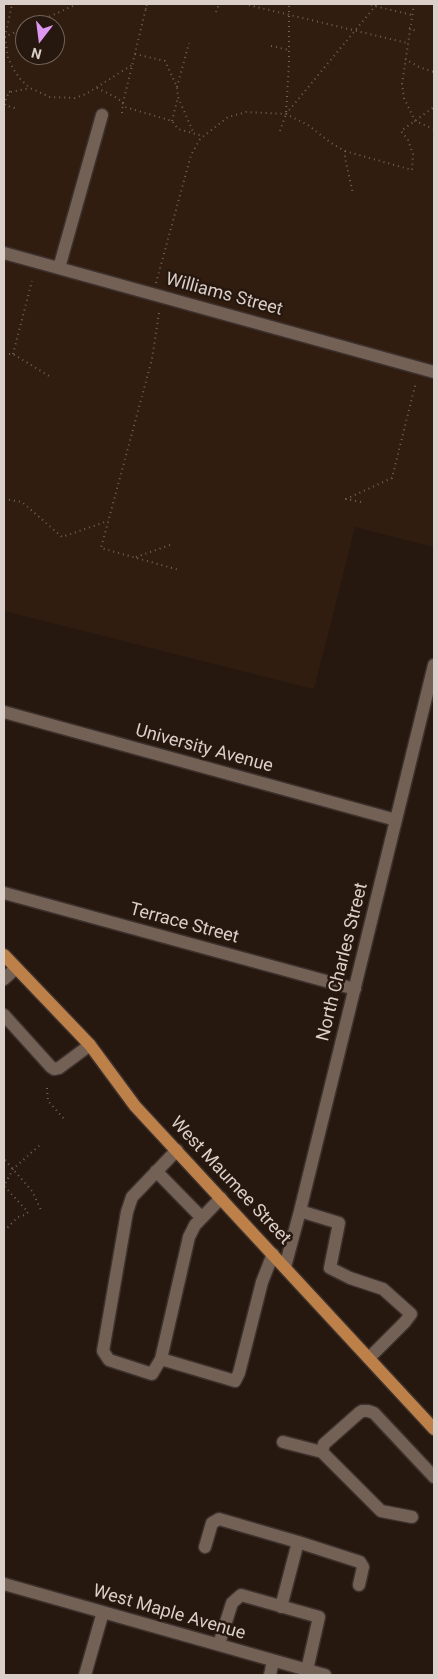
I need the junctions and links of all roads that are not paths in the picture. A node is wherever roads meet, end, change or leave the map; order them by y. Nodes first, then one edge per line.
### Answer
1 (102, 115) dead end
2 (4, 253) edge
3 (60, 268) junction
4 (434, 372) edge
5 (434, 665) edge
6 (4, 712) edge
7 (396, 820) junction
8 (4, 893) edge
9 (4, 955) edge
10 (16, 968) junction
11 (4, 979) edge
12 (355, 989) junction
13 (4, 1014) edge
14 (90, 1045) junction
15 (177, 1150) junction
16 (156, 1171) junction
17 (221, 1198) junction
18 (300, 1211) junction
19 (202, 1218) junction
20 (273, 1254) junction
21 (285, 1267) junction
22 (369, 1358) junction
23 (161, 1359) junction
24 (432, 1422) edge
25 (283, 1442) dead end
26 (322, 1452) junction
27 (434, 1477) edge
28 (412, 1517) dead end
29 (298, 1542) junction
30 (205, 1547) dead end
31 (4, 1584) edge
32 (359, 1585) dead end
33 (281, 1606) junction
34 (103, 1612) junction
35 (219, 1644) junction
36 (273, 1661) junction
37 (307, 1670) junction
38 (85, 1675) edge
39 (270, 1675) edge
40 (325, 1675) edge

1 - 3 street
2 - 3 street, Williams Street
3 - 4 street, Williams Street
5 - 7 street, North Charles Street
6 - 7 street, University Avenue
7 - 12 street, North Charles Street
8 - 12 street, Terrace Street
9 - 10 main road, West Maumee Street
10 - 11 street
10 - 14 main road, West Maumee Street
12 - 18 street, North Charles Street
13 - 14 street
14 - 15 main road, West Maumee Street
15 - 16 street
15 - 17 main road, West Maumee Street
16 - 19 street
16 - 23 street
17 - 19 street
17 - 20 main road, West Maumee Street
18 - 21 street, North Charles Street
18 - 22 street
19 - 23 street
20 - 21 main road, West Maumee Street
20 - 23 street
21 - 22 main road, West Maumee Street
22 - 24 main road, West Maumee Street
25 - 26 street
26 - 27 street
26 - 28 street
29 - 30 street
29 - 32 street
29 - 33 street
31 - 34 street, West Maple Avenue
33 - 35 street
33 - 37 street
34 - 35 street, West Maple Avenue
34 - 38 street
35 - 36 street, West Maple Avenue
36 - 37 street, West Maple Avenue
36 - 39 street
37 - 40 street, West Maple Avenue

